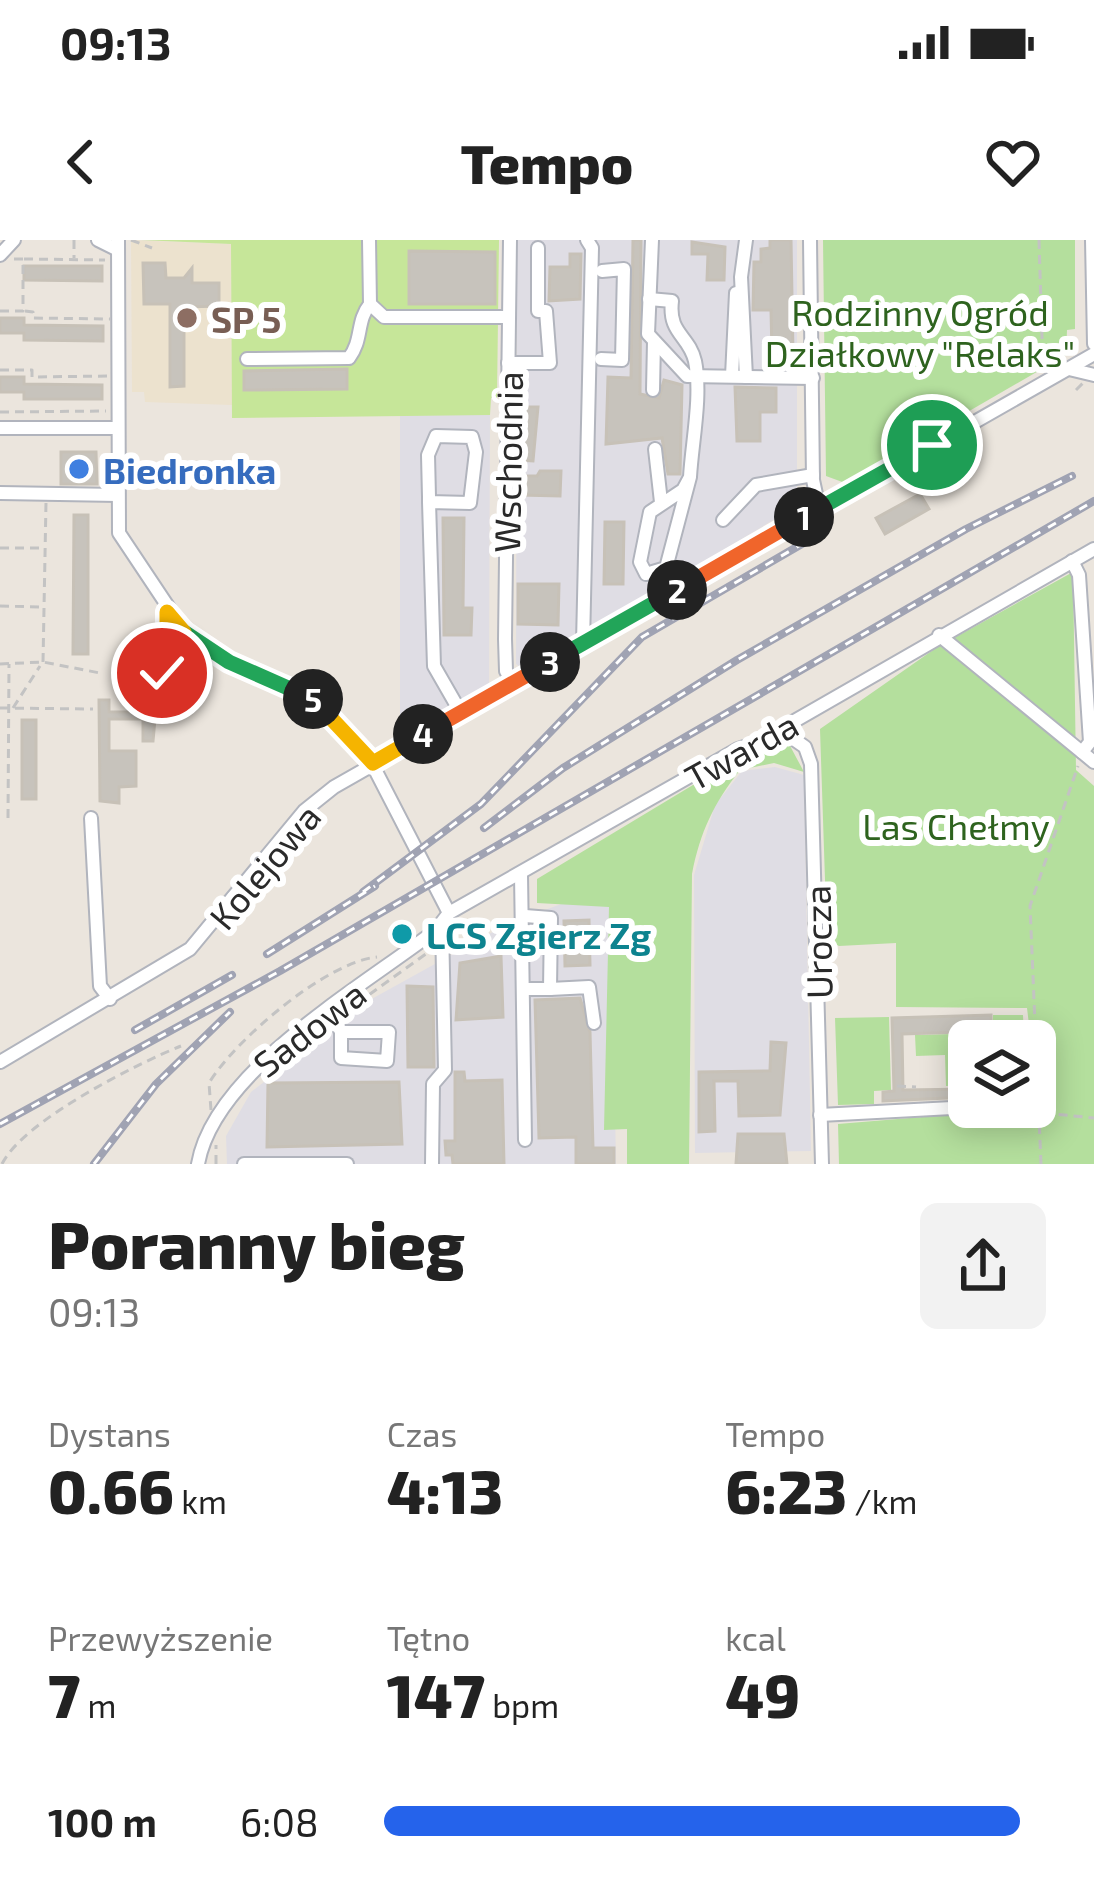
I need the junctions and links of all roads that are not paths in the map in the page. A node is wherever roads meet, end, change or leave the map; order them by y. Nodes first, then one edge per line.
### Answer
1 (14, 240) edge
2 (98, 240) edge
3 (369, 240) edge
4 (510, 240) edge
5 (587, 240) edge
6 (652, 240) edge
7 (746, 240) edge
8 (810, 240) edge
9 (1092, 240) edge
10 (538, 248) dead end
11 (118, 250) edge
12 (1, 254) edge
13 (602, 272) dead end
14 (649, 299) junction
15 (370, 304) junction
16 (509, 317) junction
17 (654, 341) junction
18 (1094, 344) edge
19 (1094, 354) edge
20 (601, 358) dead end
21 (247, 359) dead end
22 (508, 363) junction
23 (1068, 368) junction
24 (1094, 375) edge
25 (695, 376) junction
26 (739, 377) junction
27 (813, 378) junction
28 (653, 390) dead end
29 (0, 428) edge
30 (117, 428) junction
31 (655, 449) dead end
32 (813, 475) junction
33 (687, 486) junction
34 (0, 493) edge
35 (118, 495) junction
36 (429, 502) junction
37 (661, 502) junction
38 (819, 508) junction
39 (723, 520) dead end
40 (1094, 549) edge
41 (1072, 561) junction
42 (167, 612) junction
43 (939, 635) junction
44 (583, 643) junction
45 (513, 682) junction
46 (163, 702) dead end
47 (461, 713) junction
48 (785, 733) junction
49 (1082, 752) junction
50 (1094, 762) edge
51 (373, 763) junction
52 (91, 818) dead end
53 (521, 875) junction
54 (525, 916) junction
55 (446, 919) junction
56 (526, 939) junction
57 (551, 940) junction
58 (525, 989) junction
59 (550, 989) junction
60 (110, 999) junction
61 (331, 1010) junction
62 (594, 1023) dead end
63 (341, 1032) dead end
64 (0, 1063) edge
65 (948, 1108) edge
66 (820, 1115) junction
67 (525, 1140) dead end
68 (198, 1164) edge
69 (244, 1164) edge
70 (347, 1164) edge
71 (432, 1164) edge
72 (821, 1164) edge

1 - 12 street
2 - 11 street
3 - 15 street
4 - 16 street, Wschodnia
5 - 44 street
6 - 14 street
7 - 26 street
8 - 27 street
9 - 18 street
10 - 22 street
11 - 30 street
13 - 20 street
14 - 17 street
14 - 25 street
15 - 16 street
15 - 21 street
16 - 22 street, Wschodnia
17 - 25 street
17 - 28 street
19 - 23 street, Kolejowa
22 - 45 street, Wschodnia
23 - 24 street
23 - 38 street, Kolejowa
25 - 26 street
25 - 33 street
26 - 27 street
27 - 32 street
29 - 30 street
30 - 35 street
31 - 37 street
32 - 38 street
32 - 39 street
33 - 37 street
33 - 37 street
34 - 35 street
35 - 42 street
36 - 36 street
36 - 47 street
38 - 44 street, Kolejowa
40 - 41 street, Twarda
41 - 43 street, Twarda
41 - 49 street
42 - 46 street
42 - 51 street
43 - 48 street, Twarda
43 - 49 street
44 - 45 street, Kolejowa
45 - 47 street, Kolejowa
47 - 51 street, Kolejowa
48 - 53 street, Twarda
48 - 66 street, Urocza
49 - 50 street
51 - 55 street
51 - 60 street, Kolejowa
52 - 60 street
53 - 54 street
53 - 55 street, Twarda
54 - 56 street
54 - 57 street
55 - 61 street, Sadowa
55 - 71 street
56 - 57 street
56 - 58 street
57 - 59 street
58 - 59 street
58 - 67 street
59 - 62 street
60 - 64 street, Kolejowa
61 - 63 street
61 - 68 street, Sadowa
65 - 66 street
66 - 72 street, Urocza
69 - 70 street

